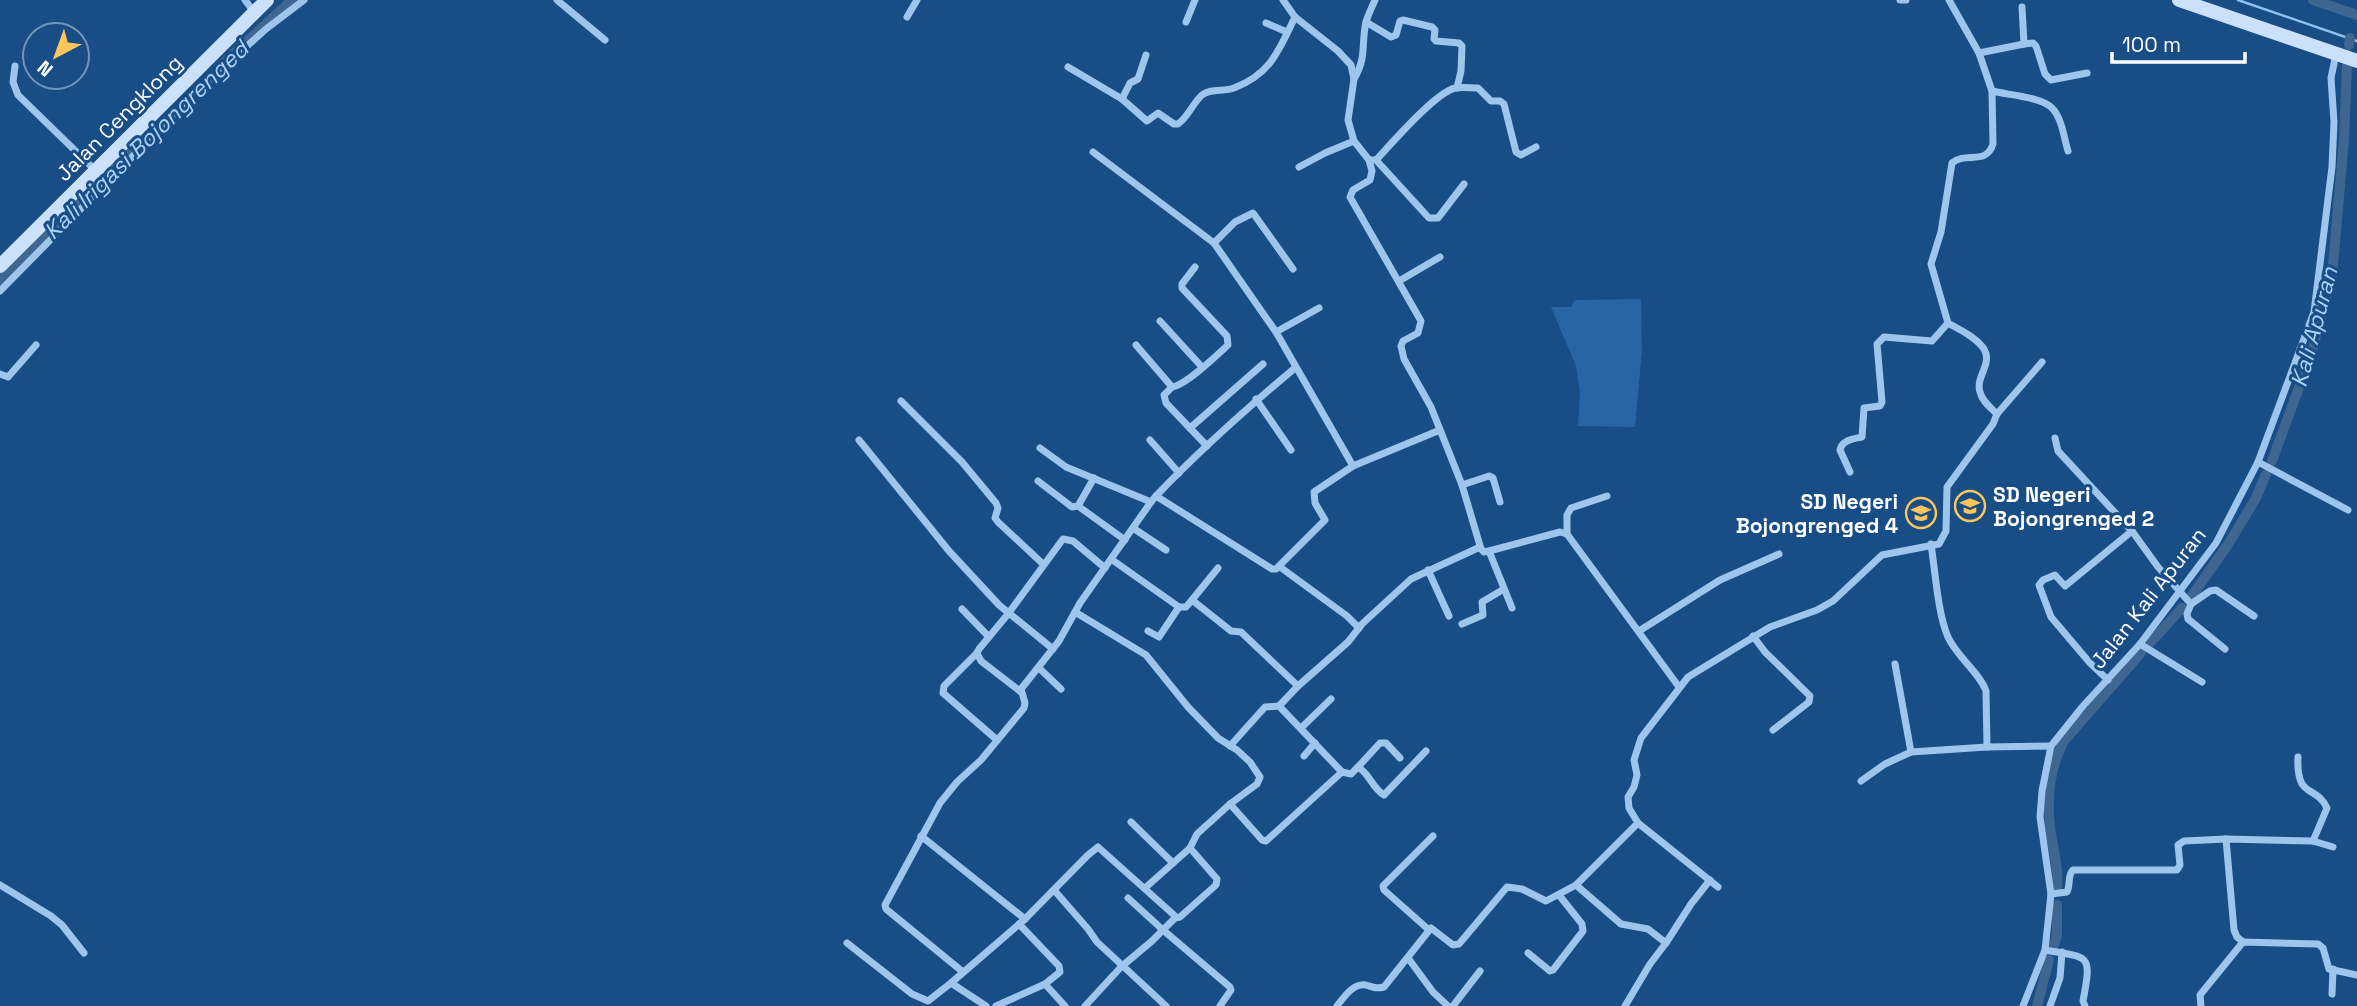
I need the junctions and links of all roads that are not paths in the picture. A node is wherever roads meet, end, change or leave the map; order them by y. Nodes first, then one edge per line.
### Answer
1 (245, 0) edge
2 (267, 0) edge
3 (304, 0) edge
4 (557, 0) edge
5 (917, 0) edge
6 (1195, 0) edge
7 (1283, 0) edge
8 (1375, 0) edge
9 (1900, 0) edge
10 (1906, 0) edge
11 (1950, 0) edge
12 (2179, 0) edge
13 (2022, 7) dead end
14 (255, 13) junction
15 (907, 17) dead end
16 (1295, 17) junction
17 (1186, 22) dead end
18 (1366, 22) junction
19 (1266, 23) dead end
20 (1287, 32) junction
21 (605, 40) dead end
22 (2024, 44) junction
23 (1979, 53) junction
24 (2336, 53) junction
25 (1146, 55) dead end
26 (2357, 61) edge
27 (15, 66) dead end
28 (1068, 67) dead end
29 (2087, 73) dead end
30 (1354, 79) junction
31 (1457, 88) junction
32 (1992, 91) junction
33 (1122, 99) junction
34 (1354, 141) junction
35 (1536, 147) dead end
36 (2068, 151) dead end
37 (1093, 152) dead end
38 (1372, 160) junction
39 (1300, 167) dead end
40 (96, 170) junction
41 (1464, 184) dead end
42 (83, 186) junction
43 (93, 196) junction
44 (1214, 243) junction
45 (1440, 257) dead end
46 (0, 266) edge
47 (1195, 267) dead end
48 (1293, 270) dead end
49 (1399, 281) junction
50 (0, 291) edge
51 (1319, 308) dead end
52 (1160, 321) dead end
53 (1948, 323) junction
54 (1276, 332) junction
55 (36, 345) dead end
56 (1136, 345) dead end
57 (2042, 362) dead end
58 (1263, 364) dead end
59 (1202, 367) junction
60 (1295, 368) junction
61 (0, 374) edge
62 (1172, 387) junction
63 (1256, 399) junction
64 (901, 401) dead end
65 (1997, 414) junction
66 (1190, 428) junction
67 (1440, 430) junction
68 (2055, 438) dead end
69 (859, 440) dead end
70 (1150, 440) dead end
71 (1208, 446) junction
72 (1040, 448) dead end
73 (1291, 450) dead end
74 (2258, 462) junction
75 (1353, 466) junction
76 (1850, 472) dead end
77 (1179, 473) junction
78 (1094, 478) junction
79 (1038, 481) dead end
80 (1462, 485) junction
81 (1607, 496) dead end
82 (1153, 499) junction
83 (1500, 502) dead end
84 (1078, 506) junction
85 (2348, 510) dead end
86 (1133, 528) junction
87 (2132, 531) junction
88 (1567, 534) junction
89 (1125, 540) junction
90 (1931, 544) junction
91 (1480, 547) junction
92 (1166, 550) dead end
93 (1489, 551) junction
94 (1779, 554) dead end
95 (1111, 559) junction
96 (1043, 564) junction
97 (1280, 567) junction
98 (1105, 568) junction
99 (1218, 568) dead end
100 (1428, 569) junction
101 (1504, 589) junction
102 (2179, 592) junction
103 (1192, 600) junction
104 (2191, 604) junction
105 (1179, 607) junction
106 (1512, 608) dead end
107 (962, 609) dead end
108 (1075, 612) junction
109 (1008, 614) junction
110 (1449, 616) dead end
111 (2254, 616) dead end
112 (1462, 624) dead end
113 (1359, 628) junction
114 (1148, 631) dead end
115 (1639, 631) junction
116 (1753, 636) junction
117 (989, 637) junction
118 (2140, 644) junction
119 (1053, 649) junction
120 (2225, 649) dead end
121 (977, 653) junction
122 (1895, 664) dead end
123 (1039, 668) junction
124 (2108, 680) junction
125 (2202, 682) dead end
126 (1298, 686) junction
127 (1679, 687) junction
128 (1061, 689) dead end
129 (1021, 692) junction
130 (1331, 699) dead end
131 (1279, 706) junction
132 (1301, 728) junction
133 (1773, 730) dead end
134 (996, 739) junction
135 (1315, 743) junction
136 (1230, 746) junction
137 (2051, 746) junction
138 (1987, 747) junction
139 (1426, 751) dead end
140 (1911, 752) junction
141 (1304, 756) dead end
142 (2298, 757) dead end
143 (1400, 758) dead end
144 (1358, 767) junction
145 (1342, 772) junction
146 (1861, 781) dead end
147 (1230, 804) junction
148 (1131, 822) dead end
149 (1638, 822) junction
150 (921, 836) junction
151 (1433, 836) dead end
152 (2226, 839) junction
153 (2313, 841) junction
154 (2333, 847) dead end
155 (1190, 848) junction
156 (1173, 863) junction
157 (1710, 880) junction
158 (0, 885) edge
159 (1576, 885) junction
160 (1718, 887) dead end
161 (1145, 888) junction
162 (1054, 890) junction
163 (2051, 894) junction
164 (1559, 895) junction
165 (1128, 898) dead end
166 (1175, 918) junction
167 (1022, 921) junction
168 (1163, 930) junction
169 (1429, 930) junction
170 (2243, 942) junction
171 (847, 943) dead end
172 (1666, 943) junction
173 (2045, 950) junction
174 (2062, 952) junction
175 (84, 953) dead end
176 (1528, 953) dead end
177 (1408, 957) junction
178 (1121, 967) junction
179 (2333, 969) junction
180 (1480, 971) dead end
181 (963, 972) junction
182 (2357, 975) edge
183 (951, 983) junction
184 (1045, 984) junction
185 (2332, 994) dead end
186 (921, 1003) edge
187 (986, 1006) edge
188 (996, 1006) edge
189 (1065, 1006) edge
190 (1085, 1006) edge
191 (1166, 1006) edge
192 (1220, 1006) edge
193 (1337, 1006) edge
194 (1448, 1006) edge
195 (1453, 1006) edge
196 (1625, 1006) edge
197 (2023, 1006) edge
198 (2050, 1006) edge
199 (2085, 1006) edge
200 (2201, 1006) edge

1 - 14 street
2 - 14 main road, Jalan Cengklong
3 - 43 street
4 - 21 street
5 - 15 street
6 - 17 street
7 - 16 street
8 - 18 street
9 - 10 street
11 - 23 street
12 - 24 main road
13 - 22 street
14 - 40 main road, Jalan Cengklong
16 - 20 street
16 - 30 street
18 - 30 street
18 - 31 street
19 - 20 street
20 - 33 street
22 - 23 street
22 - 29 street
23 - 32 street
24 - 26 main road
24 - 74 street, Jalan Kali Apuran
25 - 33 street
27 - 40 street
28 - 33 street
30 - 34 street
31 - 35 street
31 - 38 street
32 - 36 street
32 - 53 street
34 - 38 street
34 - 39 street
37 - 44 street
38 - 41 street
38 - 49 street
40 - 42 main road, Jalan Cengklong
42 - 43 street
42 - 46 main road, Jalan Cengklong
43 - 50 street
44 - 48 street
44 - 54 street
45 - 49 street
47 - 59 street
49 - 67 street
51 - 54 street
52 - 59 street
53 - 65 street
53 - 76 street
54 - 60 street
55 - 61 street
56 - 62 street
57 - 65 street
58 - 66 street
59 - 62 street
60 - 63 street
60 - 75 street
62 - 66 street
63 - 71 street
63 - 73 street
64 - 96 street
65 - 90 street
66 - 71 street
67 - 75 street
67 - 80 street
68 - 87 street
69 - 109 street
70 - 77 street
71 - 77 street
72 - 78 street
74 - 85 street
74 - 102 street, Jalan Kali Apuran
75 - 97 street
77 - 82 street
78 - 82 street
78 - 84 street
79 - 84 street
80 - 83 street
80 - 91 street
81 - 88 street
82 - 86 street
82 - 97 street
84 - 89 street
86 - 89 street
86 - 92 street
87 - 102 street
87 - 124 street
88 - 93 street
88 - 115 street
89 - 95 street
90 - 116 street
90 - 138 street
91 - 93 street
91 - 100 street
93 - 101 street
94 - 115 street
95 - 98 street
95 - 105 street
96 - 98 street
96 - 109 street
97 - 113 street
98 - 108 street
99 - 103 street
100 - 110 street
100 - 113 street
101 - 106 street
101 - 112 street
102 - 104 street
102 - 118 street, Jalan Kali Apuran
103 - 105 street
103 - 126 street
104 - 111 street
104 - 120 street
105 - 114 street
107 - 117 street
108 - 119 street
108 - 136 street
109 - 117 street
109 - 119 street
113 - 126 street
115 - 127 street
116 - 127 street
116 - 133 street
117 - 121 street
118 - 124 street, Jalan Kali Apuran
118 - 125 street
119 - 123 street
121 - 129 street
121 - 134 street
122 - 140 street
123 - 128 street
123 - 129 street
124 - 137 street, Jalan Kali Apuran
126 - 131 street
127 - 149 street
129 - 134 street
130 - 132 street
131 - 132 street
131 - 136 street
132 - 135 street
134 - 150 street
135 - 141 street
135 - 145 street
136 - 147 street
137 - 138 street
137 - 163 street
138 - 140 street
139 - 144 street
140 - 146 street
142 - 153 street
143 - 144 street
144 - 145 street
145 - 147 street
147 - 155 street
148 - 156 street
149 - 157 street
149 - 159 street
150 - 167 street
150 - 181 street
151 - 169 street
152 - 153 street
152 - 163 street
152 - 170 street
153 - 154 street
155 - 156 street
155 - 166 street
156 - 161 street
157 - 160 street
157 - 172 street
158 - 175 street
159 - 164 street
159 - 172 street
161 - 162 street
161 - 166 street
162 - 167 street
162 - 178 street
163 - 173 street
164 - 169 street
164 - 176 street
165 - 168 street
166 - 168 street
167 - 181 street
167 - 184 street
168 - 178 street
168 - 192 street
169 - 177 street
170 - 179 street
170 - 200 street
171 - 186 street
172 - 196 street
173 - 174 street
173 - 197 street
174 - 198 street
174 - 199 street
177 - 193 street
177 - 194 street
178 - 190 street
178 - 191 street
179 - 182 street
179 - 185 street
180 - 195 street
181 - 183 street
183 - 186 street
183 - 187 street
184 - 188 street
184 - 189 street

